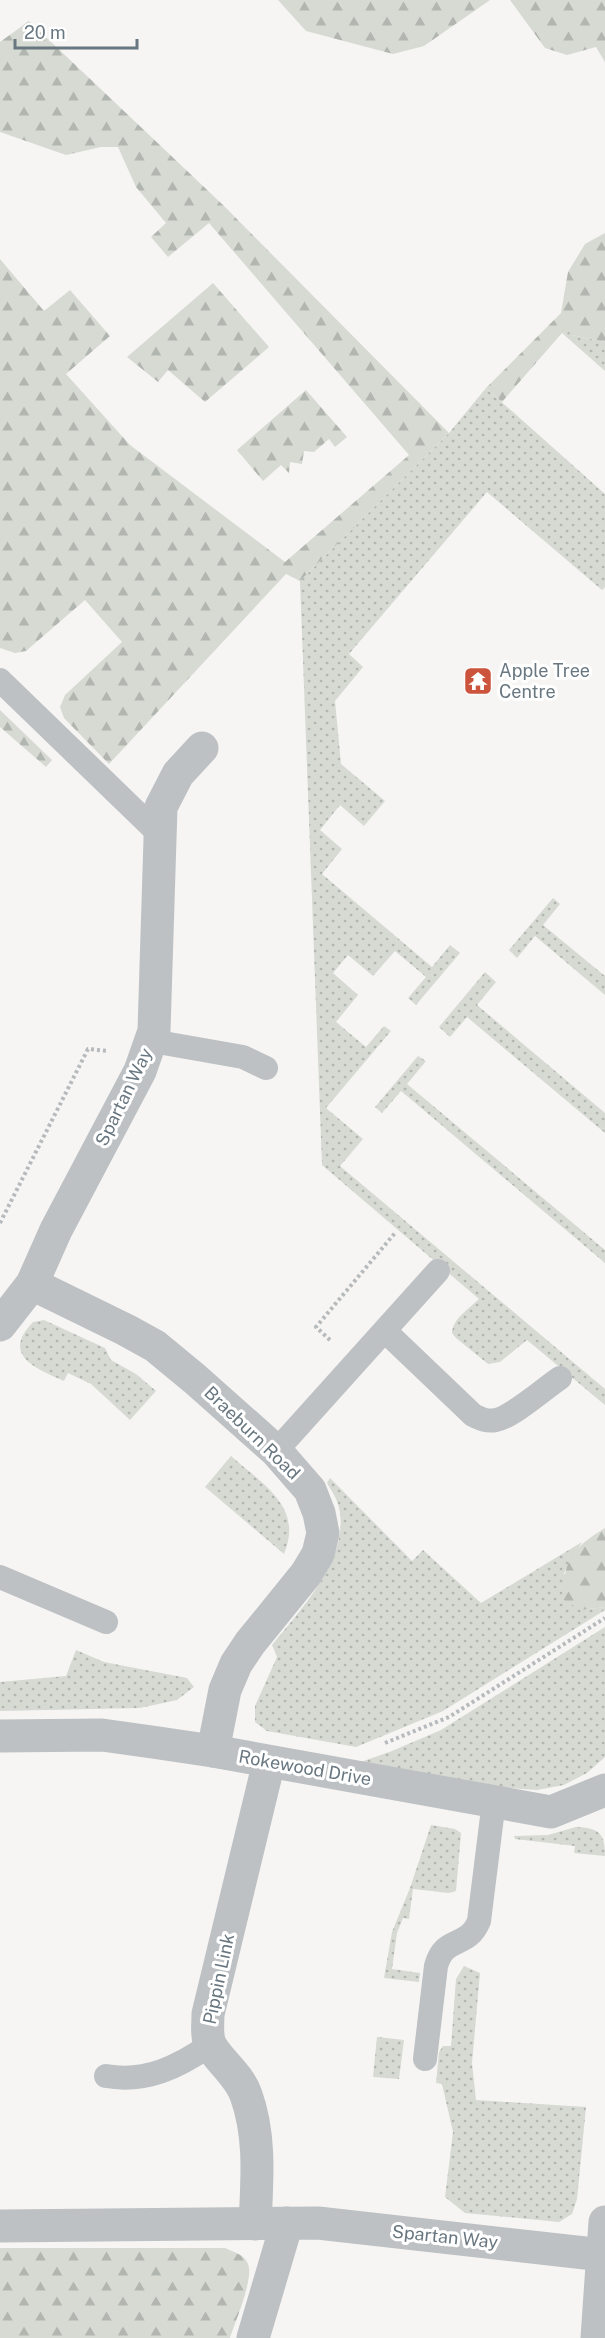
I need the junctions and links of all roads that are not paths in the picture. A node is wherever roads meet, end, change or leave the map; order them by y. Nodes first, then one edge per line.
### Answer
1 (0, 680) edge
2 (202, 748) dead end
3 (159, 834) junction
4 (150, 1046) junction
5 (266, 1068) dead end
6 (438, 1271) dead end
7 (32, 1284) junction
8 (0, 1325) edge
9 (385, 1331) junction
10 (560, 1378) dead end
11 (276, 1451) junction
12 (0, 1577) edge
13 (106, 1622) dead end
14 (0, 1736) edge
15 (213, 1751) junction
16 (269, 1762) junction
17 (605, 1790) edge
18 (494, 1801) junction
19 (210, 2045) junction
20 (425, 2059) dead end
21 (106, 2076) dead end
22 (605, 2222) edge
23 (271, 2224) junction
24 (0, 2226) edge
25 (603, 2254) junction
26 (253, 2338) edge
27 (597, 2338) edge

1 - 3 lane
2 - 3 street, Spartan Way
3 - 4 street, Spartan Way
4 - 5 lane
4 - 7 street, Spartan Way
6 - 9 lane
7 - 8 street, Spartan Way
7 - 11 street, Braeburn Road
9 - 10 lane
9 - 11 lane
11 - 15 street, Braeburn Road
12 - 13 lane
14 - 15 street, Rokewood Drive
15 - 16 street, Rokewood Drive
16 - 18 street, Rokewood Drive
16 - 19 street, Pippin Link
17 - 18 street, Rokewood Drive
18 - 20 lane
19 - 21 lane
19 - 23 street, Pippin Link
22 - 25 street
23 - 24 street, Spartan Way
23 - 25 street, Spartan Way
23 - 26 street
25 - 27 street

